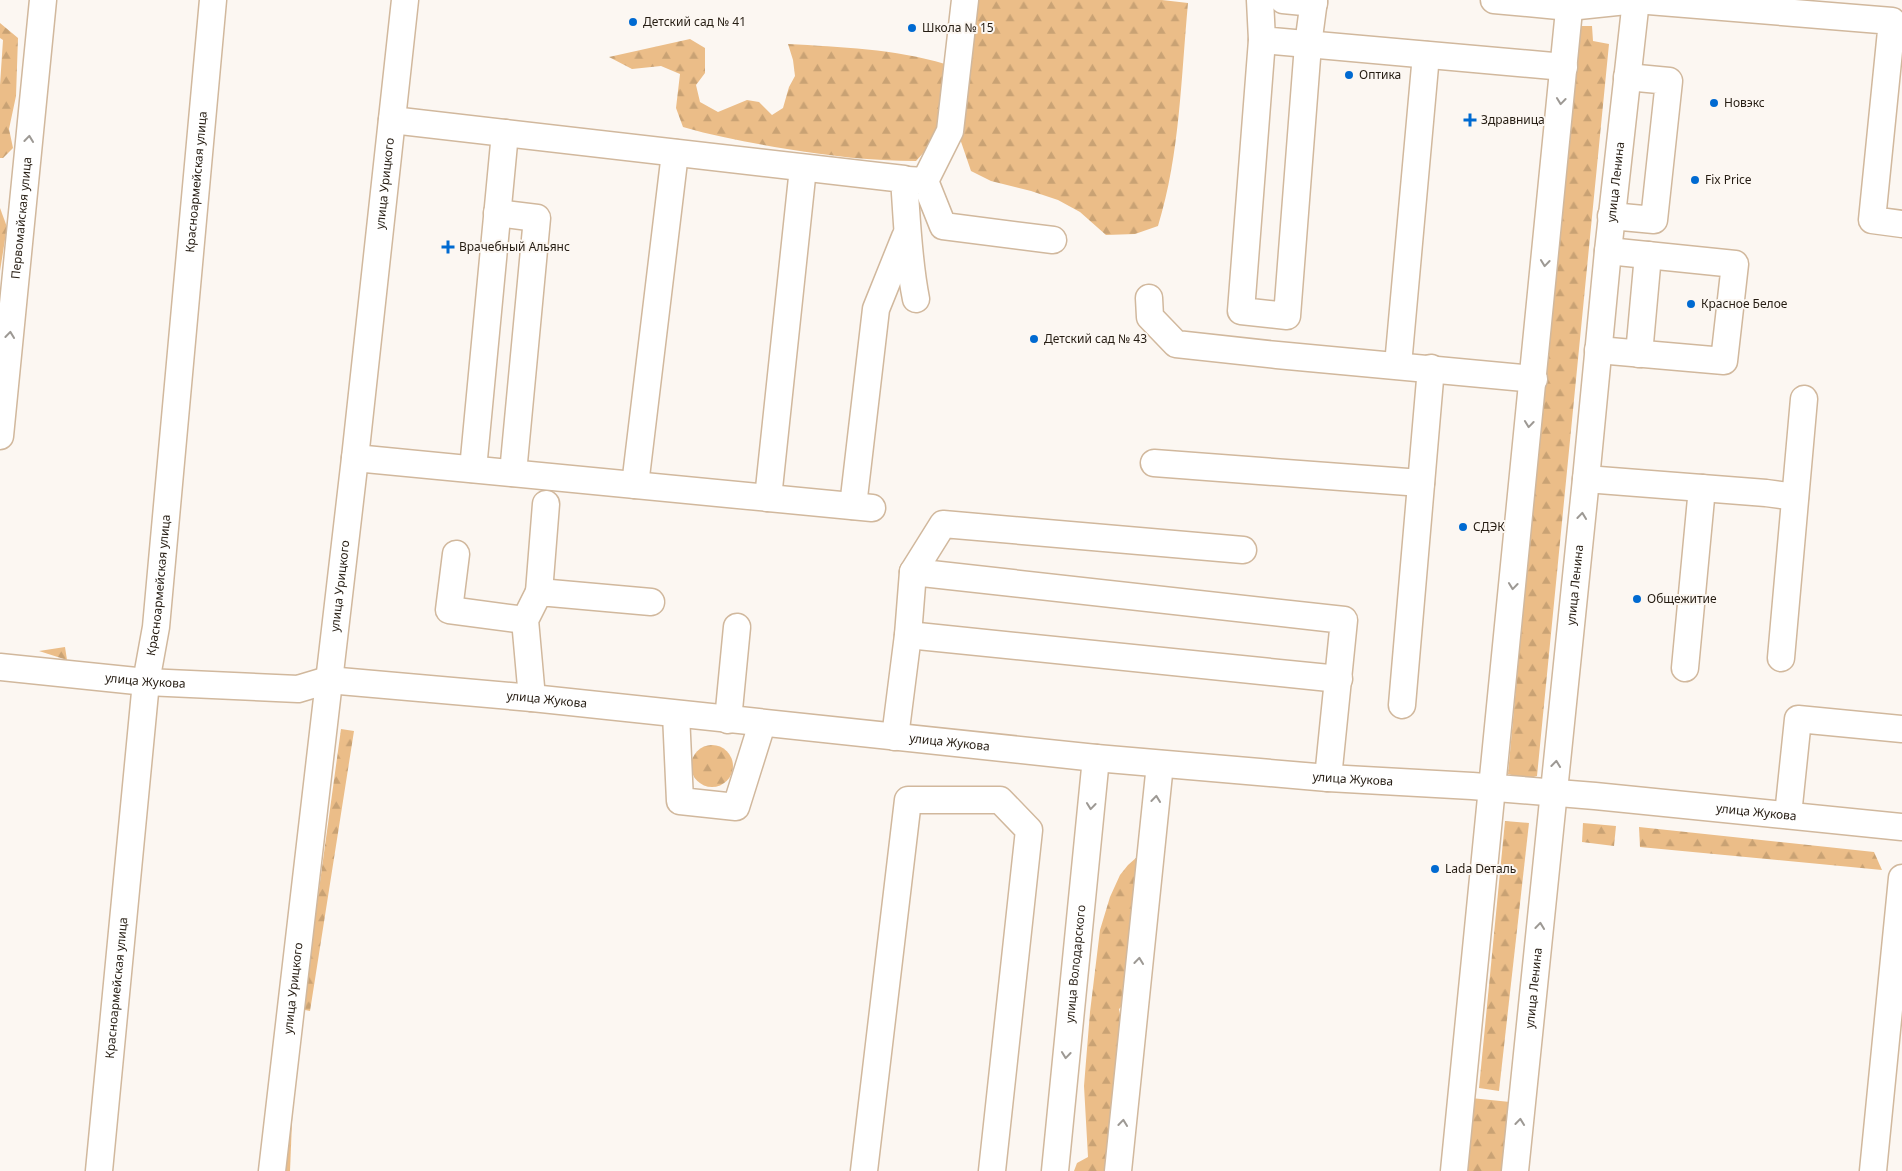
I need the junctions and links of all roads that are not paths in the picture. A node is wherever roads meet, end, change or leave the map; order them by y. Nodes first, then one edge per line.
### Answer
1 (43, 0) edge
2 (213, 0) edge
3 (405, 0) edge
4 (965, 0) edge
5 (1260, 0) edge
6 (1283, 0) edge
7 (1494, 0) edge
8 (1636, 0) edge
9 (1314, 1) edge
10 (1569, 3) edge
11 (1857, 9) edge
12 (1897, 22) edge
13 (1262, 40) junction
14 (1308, 44) junction
15 (1426, 55) junction
16 (1564, 67) junction
17 (1627, 78) junction
18 (392, 120) junction
19 (505, 133) junction
20 (675, 153) junction
21 (803, 168) junction
22 (914, 180) junction
23 (497, 213) junction
24 (1611, 216) junction
25 (1902, 224) edge
26 (908, 230) junction
27 (1053, 240) dead end
28 (1608, 251) junction
29 (1648, 255) junction
30 (1149, 298) dead end
31 (916, 299) dead end
32 (1598, 350) junction
33 (1639, 354) junction
34 (1398, 366) junction
35 (1431, 368) junction
36 (1534, 378) junction
37 (1804, 399) dead end
38 (0, 436) edge
39 (355, 458) junction
40 (1154, 463) dead end
41 (472, 469) junction
42 (513, 473) junction
43 (1586, 479) junction
44 (1421, 483) junction
45 (635, 485) junction
46 (1702, 488) junction
47 (1795, 497) junction
48 (768, 498) junction
49 (546, 504) dead end
50 (1243, 550) dead end
51 (456, 554) dead end
52 (913, 572) junction
53 (540, 592) junction
54 (651, 602) dead end
55 (525, 620) junction
56 (738, 627) dead end
57 (908, 635) junction
58 (1781, 658) dead end
59 (0, 667) edge
60 (1685, 668) dead end
61 (1339, 679) junction
62 (328, 680) junction
63 (146, 682) junction
64 (532, 698) junction
65 (1402, 705) dead end
66 (676, 714) junction
67 (728, 720) junction
68 (762, 724) junction
69 (1902, 729) edge
70 (895, 737) junction
71 (1096, 758) junction
72 (1160, 764) junction
73 (1328, 778) junction
74 (1493, 788) junction
75 (1553, 793) junction
76 (1788, 815) junction
77 (1902, 827) edge
78 (1902, 878) edge
79 (99, 1171) edge
80 (272, 1171) edge
81 (864, 1171) edge
82 (992, 1171) edge
83 (1054, 1171) edge
84 (1118, 1171) edge
85 (1454, 1171) edge
86 (1515, 1171) edge
87 (1873, 1171) edge

38 -> 1 street, Первомайская улица
2 - 63 street, Красноармейская улица
3 - 18 street, улица Урицкого
4 - 22 street
5 - 13 street
6 - 9 street
7 - 10 street
8 - 10 street
8 - 11 street
8 - 17 street, улица Ленина
9 - 14 street
10 - 16 street
11 - 12 street
12 - 25 street
13 - 14 street
13 - 14 street
14 - 15 street
15 - 16 street
15 - 34 street
16 -> 36 street
17 - 24 street, улица Ленина
17 - 24 street
18 - 19 street
18 - 39 street, улица Урицкого
19 - 20 street
19 - 23 street
20 - 21 street
20 - 45 street
21 - 22 street
21 - 48 street
22 - 26 street
22 - 27 street
23 - 41 street
23 - 42 street
24 - 28 street, улица Ленина
26 - 31 street
26 - 48 street
28 - 29 street
28 - 32 street, улица Ленина
29 - 33 street
29 - 33 street
30 - 34 street
32 - 33 street
32 - 43 street, улица Ленина
34 - 35 street
35 - 36 street
35 - 44 street
36 -> 74 street
37 - 47 street
39 - 41 street
39 - 62 street, улица Урицкого
40 - 44 street
41 - 42 street
42 - 45 street
43 - 46 street
75 -> 43 street, улица Ленина
44 - 65 street
45 - 48 street
46 - 47 street
46 - 60 street
47 - 58 street
49 - 53 street
50 - 52 street
51 - 55 street
52 - 57 street
52 - 61 street
53 - 54 street
53 - 55 street
55 - 64 street
56 - 67 street
57 - 61 street
57 - 70 street
59 - 63 street, улица Жукова
61 - 73 street
62 - 63 street, улица Жукова
62 - 64 street, улица Жукова
62 - 80 street, улица Урицкого
63 - 79 street, Красноармейская улица
64 - 66 street, улица Жукова
66 - 67 street, улица Жукова
66 - 68 street
67 - 68 street, улица Жукова
68 - 70 street, улица Жукова
69 - 76 street
70 - 71 street, улица Жукова
71 - 72 street, улица Жукова
71 -> 83 street, улица Володарского
72 - 73 street, улица Жукова
84 -> 72 street
73 - 74 street, улица Жукова
74 - 75 street, улица Жукова
74 - 85 street
75 - 76 street, улица Жукова
86 -> 75 street, улица Ленина
76 - 77 street, улица Жукова
78 - 87 street
81 - 82 street

